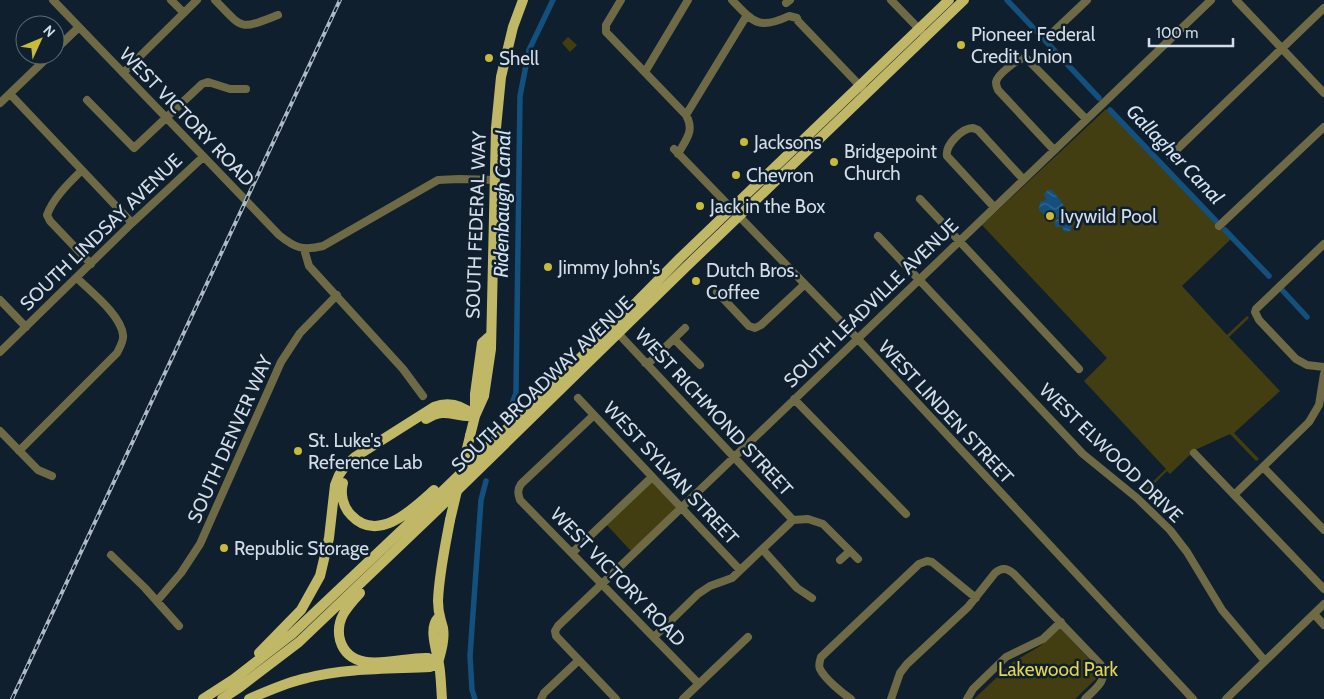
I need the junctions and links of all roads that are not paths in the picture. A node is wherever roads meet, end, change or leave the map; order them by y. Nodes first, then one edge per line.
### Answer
1 (53, 0) edge
2 (171, 0) edge
3 (197, 0) edge
4 (215, 0) edge
5 (523, 0) edge
6 (621, 0) edge
7 (688, 0) edge
8 (732, 0) edge
9 (891, 0) edge
10 (949, 0) edge
11 (964, 0) edge
12 (1087, 0) edge
13 (1210, 0) edge
14 (1236, 0) edge
15 (1324, 8) edge
16 (184, 13) junction
17 (278, 15) dead end
18 (747, 15) junction
19 (79, 27) junction
20 (923, 32) junction
21 (1049, 36) dead end
22 (65, 40) edge
23 (1282, 49) junction
24 (40, 65) edge
25 (645, 72) junction
26 (123, 73) junction
27 (246, 89) dead end
28 (864, 90) junction
29 (1324, 93) edge
30 (10, 94) junction
31 (87, 100) dead end
32 (0, 103) edge
33 (686, 115) junction
34 (166, 118) junction
35 (1086, 120) junction
36 (1324, 127) edge
37 (1054, 150) junction
38 (1170, 156) dead end
39 (203, 157) junction
40 (82, 170) junction
41 (1024, 179) junction
42 (495, 180) junction
43 (920, 198) dead end
44 (994, 207) junction
45 (732, 208) junction
46 (740, 216) junction
47 (132, 223) junction
48 (1220, 226) dead end
49 (878, 236) dead end
50 (959, 240) junction
51 (1324, 244) edge
52 (304, 249) junction
53 (91, 264) junction
54 (77, 278) junction
55 (918, 279) junction
56 (804, 284) junction
57 (717, 292) dead end
58 (337, 295) junction
59 (0, 300) edge
60 (26, 327) junction
61 (685, 328) dead end
62 (615, 330) junction
63 (856, 338) junction
64 (674, 339) junction
65 (0, 352) edge
66 (645, 363) junction
67 (700, 365) dead end
68 (1324, 367) edge
69 (1079, 369) dead end
70 (1324, 374) edge
71 (423, 396) dead end
72 (578, 398) dead end
73 (794, 399) junction
74 (1322, 405) edge
75 (594, 415) junction
76 (474, 416) junction
77 (0, 431) edge
78 (19, 451) junction
79 (482, 452) junction
80 (1194, 453) dead end
81 (733, 457) junction
82 (1263, 467) junction
83 (52, 476) dead end
84 (652, 476) junction
85 (1234, 495) junction
86 (681, 508) junction
87 (906, 514) dead end
88 (792, 520) junction
89 (1324, 530) edge
90 (763, 550) junction
91 (850, 551) junction
92 (572, 553) junction
93 (111, 555) dead end
94 (386, 559) junction
95 (858, 559) dead end
96 (840, 560) dead end
97 (740, 570) junction
98 (602, 584) junction
99 (1324, 589) edge
100 (812, 598) dead end
101 (976, 598) junction
102 (157, 600) junction
103 (1324, 604) edge
104 (1314, 614) junction
105 (1061, 622) junction
106 (1324, 624) edge
107 (179, 626) dead end
108 (654, 637) junction
109 (748, 637) dead end
110 (578, 660) junction
111 (1265, 661) junction
112 (438, 663) junction
113 (234, 678) junction
114 (699, 684) junction
115 (203, 699) edge
116 (222, 699) edge
117 (249, 699) edge
118 (442, 699) edge
119 (541, 699) edge
120 (616, 699) edge
121 (683, 699) edge
122 (851, 699) edge
123 (891, 699) edge
124 (966, 699) edge
125 (1084, 699) edge
126 (1193, 699) edge
127 (1226, 699) edge

1 - 19 street, WEST VICTORY ROAD
2 - 16 street
3 - 16 street
4 - 17 street
5 - 42 main road, SOUTH FEDERAL WAY
6 - 25 street
7 - 25 street
8 - 18 street
9 - 20 street
10 - 20 main road, SOUTH BROADWAY AVENUE
11 - 20 main road, SOUTH BROADWAY AVENUE
12 - 21 street
13 - 35 street, SOUTH LEADVILLE AVENUE
14 - 23 street
15 - 23 street
16 - 26 street
18 - 28 street
18 - 33 street
19 - 22 street
19 - 26 street, WEST VICTORY ROAD
20 - 28 main road, SOUTH BROADWAY AVENUE
23 - 29 street
23 - 38 street
24 - 30 street
25 - 33 street
26 - 34 street, WEST VICTORY ROAD
27 - 34 street
28 - 45 main road, SOUTH BROADWAY AVENUE
28 - 46 main road, SOUTH BROADWAY AVENUE
30 - 32 street
30 - 40 street
31 - 34 street
33 - 45 street, WEST LINDEN STREET
34 - 39 street, WEST VICTORY ROAD
35 - 37 street, SOUTH LEADVILLE AVENUE
35 - 37 street
36 - 48 street
37 - 41 street, SOUTH LEADVILLE AVENUE
39 - 47 street, SOUTH LINDSAY AVENUE
39 - 52 street, WEST VICTORY ROAD
40 - 47 street
40 - 53 street
41 - 44 street, SOUTH LEADVILLE AVENUE
41 - 44 street
42 - 52 street
42 - 76 main road, SOUTH FEDERAL WAY
43 - 50 street
44 - 50 street, SOUTH LEADVILLE AVENUE
45 - 46 street, WEST LINDEN STREET
45 - 62 main road, SOUTH BROADWAY AVENUE
46 - 56 street, WEST LINDEN STREET
46 - 62 main road, SOUTH BROADWAY AVENUE
47 - 53 street, SOUTH LINDSAY AVENUE
49 - 55 street, WEST ELWOOD DRIVE
50 - 55 street, SOUTH LEADVILLE AVENUE
50 - 69 street
51 - 68 street
52 - 58 street
53 - 54 street, SOUTH LINDSAY AVENUE
54 - 60 street, SOUTH LINDSAY AVENUE
54 - 78 street
55 - 63 street, SOUTH LEADVILLE AVENUE
55 - 111 street, WEST ELWOOD DRIVE
56 - 57 street
56 - 63 street, WEST LINDEN STREET
58 - 71 street
58 - 102 street, SOUTH DENVER WAY
59 - 60 street
60 - 65 street, SOUTH LINDSAY AVENUE
61 - 64 street
62 - 66 street, WEST RICHMOND STREET
62 - 79 main road, SOUTH BROADWAY AVENUE
62 - 94 main road, SOUTH BROADWAY AVENUE
63 - 73 street, SOUTH LEADVILLE AVENUE
63 - 126 street, WEST LINDEN STREET
64 - 66 street
64 - 67 street
66 - 81 street, WEST RICHMOND STREET
70 - 74 street
72 - 75 street, WEST SYLVAN STREET
73 - 81 street, SOUTH LEADVILLE AVENUE
73 - 87 street
74 - 82 street
75 - 84 street, WEST SYLVAN STREET
75 - 92 street, WEST VICTORY ROAD
76 - 79 main road
76 - 112 main road, SOUTH FEDERAL WAY, bridge
76 - 113 main road
77 - 78 street
78 - 83 street
79 - 113 main road, SOUTH BROADWAY AVENUE
80 - 85 street
81 - 86 street, SOUTH LEADVILLE AVENUE
81 - 88 street, WEST RICHMOND STREET
82 - 85 street
82 - 89 street
84 - 86 street, WEST SYLVAN STREET
84 - 92 street
85 - 99 street
86 - 97 street, WEST SYLVAN STREET
86 - 98 street, SOUTH LEADVILLE AVENUE
88 - 90 street
88 - 91 street
90 - 97 street
90 - 100 street
91 - 95 street
91 - 96 street
92 - 98 street, WEST VICTORY ROAD
93 - 102 street
94 - 112 main road
94 - 116 main road, SOUTH BROADWAY AVENUE
97 - 108 street
98 - 108 street, WEST VICTORY ROAD
98 - 110 street, SOUTH LEADVILLE AVENUE
101 - 105 street
101 - 122 street
101 - 123 street
102 - 107 street
103 - 104 street
104 - 106 street
104 - 111 street
105 - 124 street
105 - 125 street
108 - 114 street, WEST VICTORY ROAD
109 - 114 street
110 - 119 street
110 - 120 street
111 - 127 street
112 - 117 main road
112 - 118 main road, SOUTH FEDERAL WAY
113 - 115 main road, SOUTH BROADWAY AVENUE
114 - 121 street

